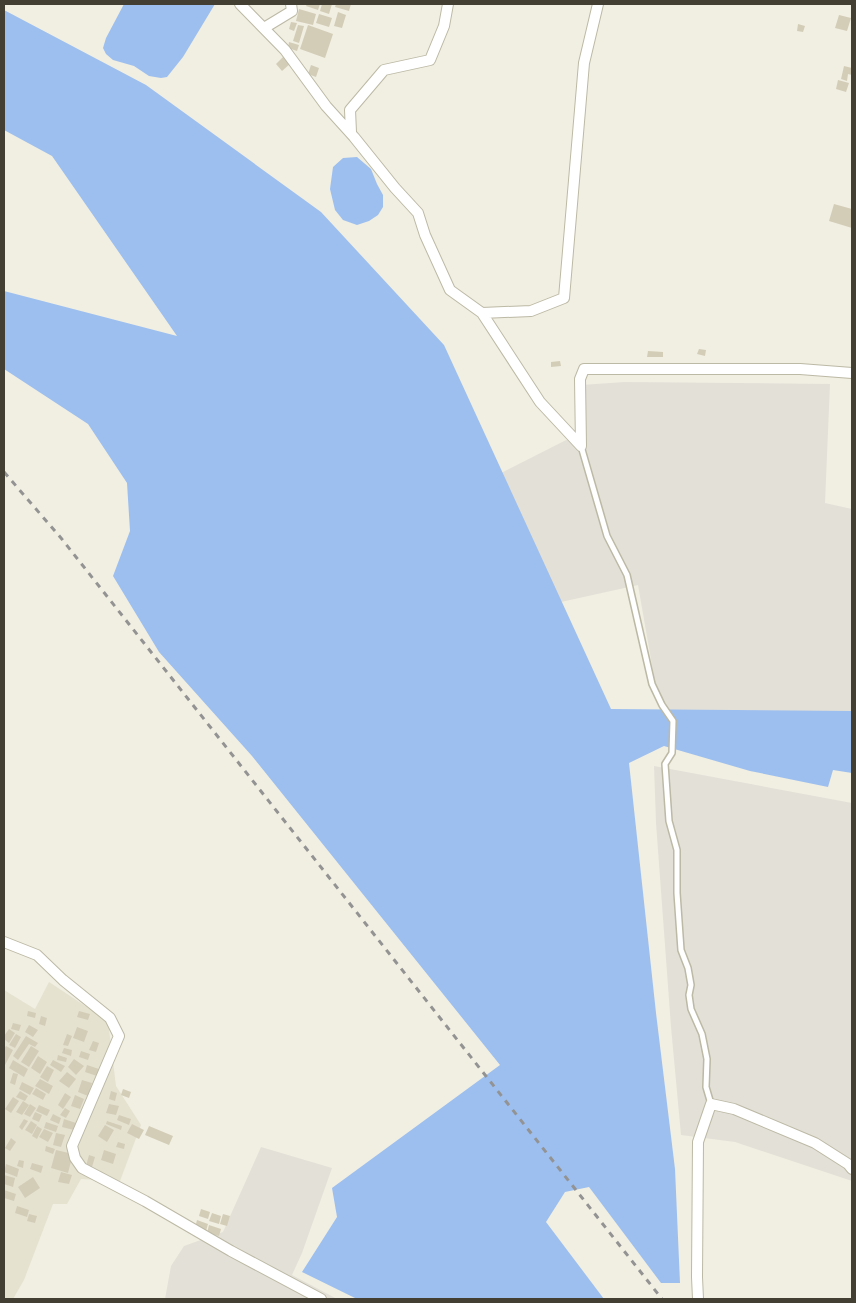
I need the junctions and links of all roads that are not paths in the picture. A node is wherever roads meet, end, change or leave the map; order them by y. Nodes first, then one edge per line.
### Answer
1 (240, 4) edge
2 (291, 4) edge
3 (448, 4) edge
4 (598, 4) edge
5 (264, 28) junction
6 (351, 132) junction
7 (482, 312) junction
8 (852, 373) edge
9 (582, 446) junction
10 (4, 942) edge
11 (711, 1104) junction
12 (852, 1169) edge
13 (321, 1299) edge
14 (698, 1299) edge

1 - 5 street
2 - 5 street
3 - 6 street
4 - 7 street
5 - 6 street
6 - 7 street
7 - 9 street
8 - 9 street
9 - 11 lane
10 - 13 street
11 - 12 street
11 - 14 street

